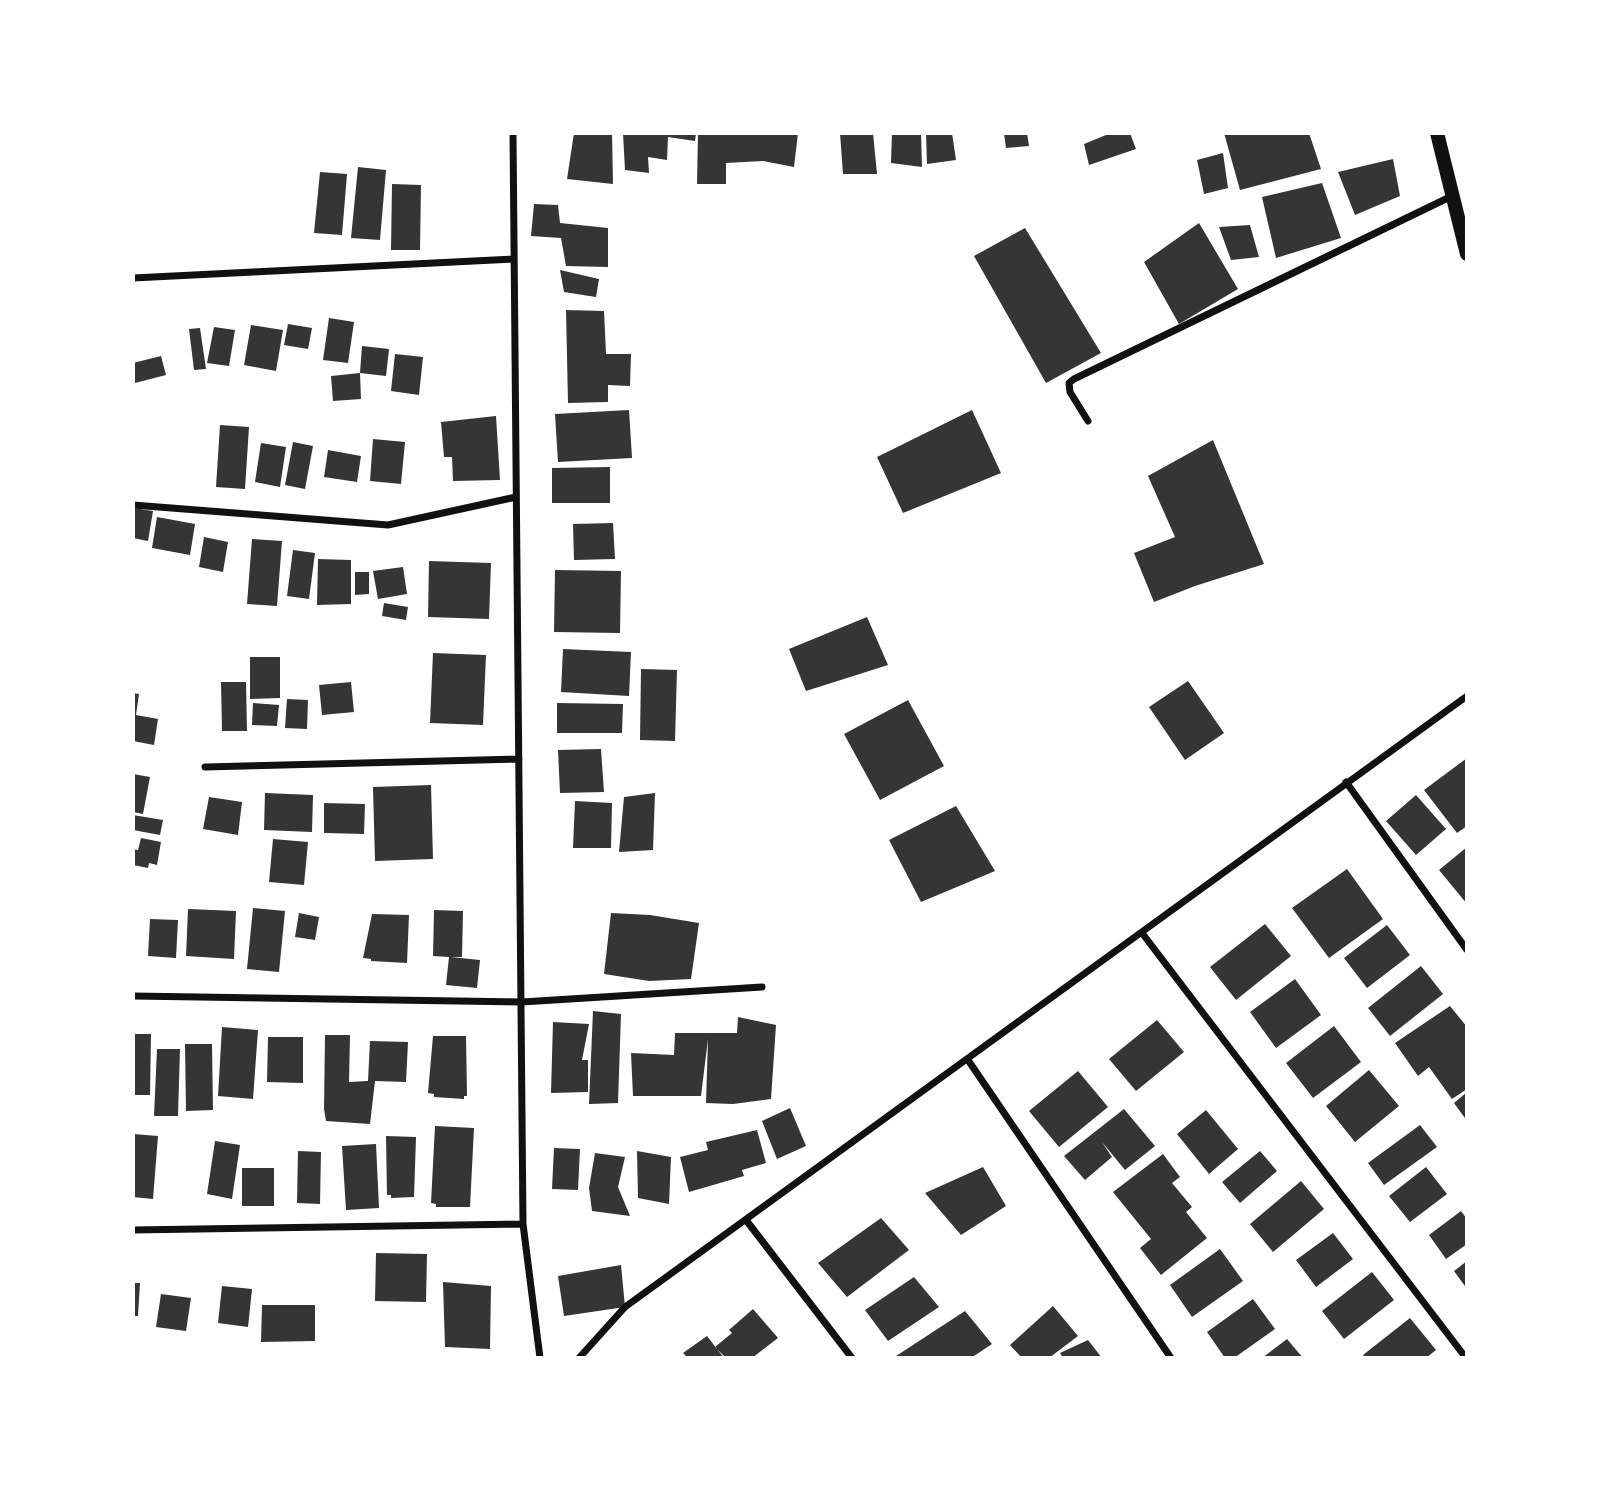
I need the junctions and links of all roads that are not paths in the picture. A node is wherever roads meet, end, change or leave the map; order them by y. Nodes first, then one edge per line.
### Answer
1 (513, 133) edge
2 (1437, 133) edge
3 (1452, 196) junction
4 (1467, 254) edge
5 (514, 259) junction
6 (133, 278) edge
7 (1088, 421) dead end
8 (516, 498) junction
9 (133, 505) edge
10 (1467, 696) edge
11 (519, 759) junction
12 (205, 767) dead end
13 (1346, 782) junction
14 (1142, 933) junction
15 (1467, 950) edge
16 (762, 987) dead end
17 (133, 996) edge
18 (522, 1002) junction
19 (968, 1060) junction
20 (746, 1220) junction
21 (523, 1224) junction
22 (133, 1230) edge
23 (540, 1358) edge
24 (579, 1358) edge
25 (852, 1358) edge
26 (1171, 1358) edge
27 (1466, 1358) edge

1 - 5 street
2 - 3 main road
3 - 4 main road
3 - 7 street
5 - 6 street
5 - 8 street
8 - 9 street
8 - 11 street
10 - 13 street
11 - 12 street
11 - 18 street
13 - 14 street
13 - 15 street
14 - 19 street
14 - 27 street
16 - 18 street
17 - 18 street
18 - 21 street
19 - 20 street
19 - 26 street
20 - 24 street
20 - 25 street
21 - 22 street
21 - 23 street

